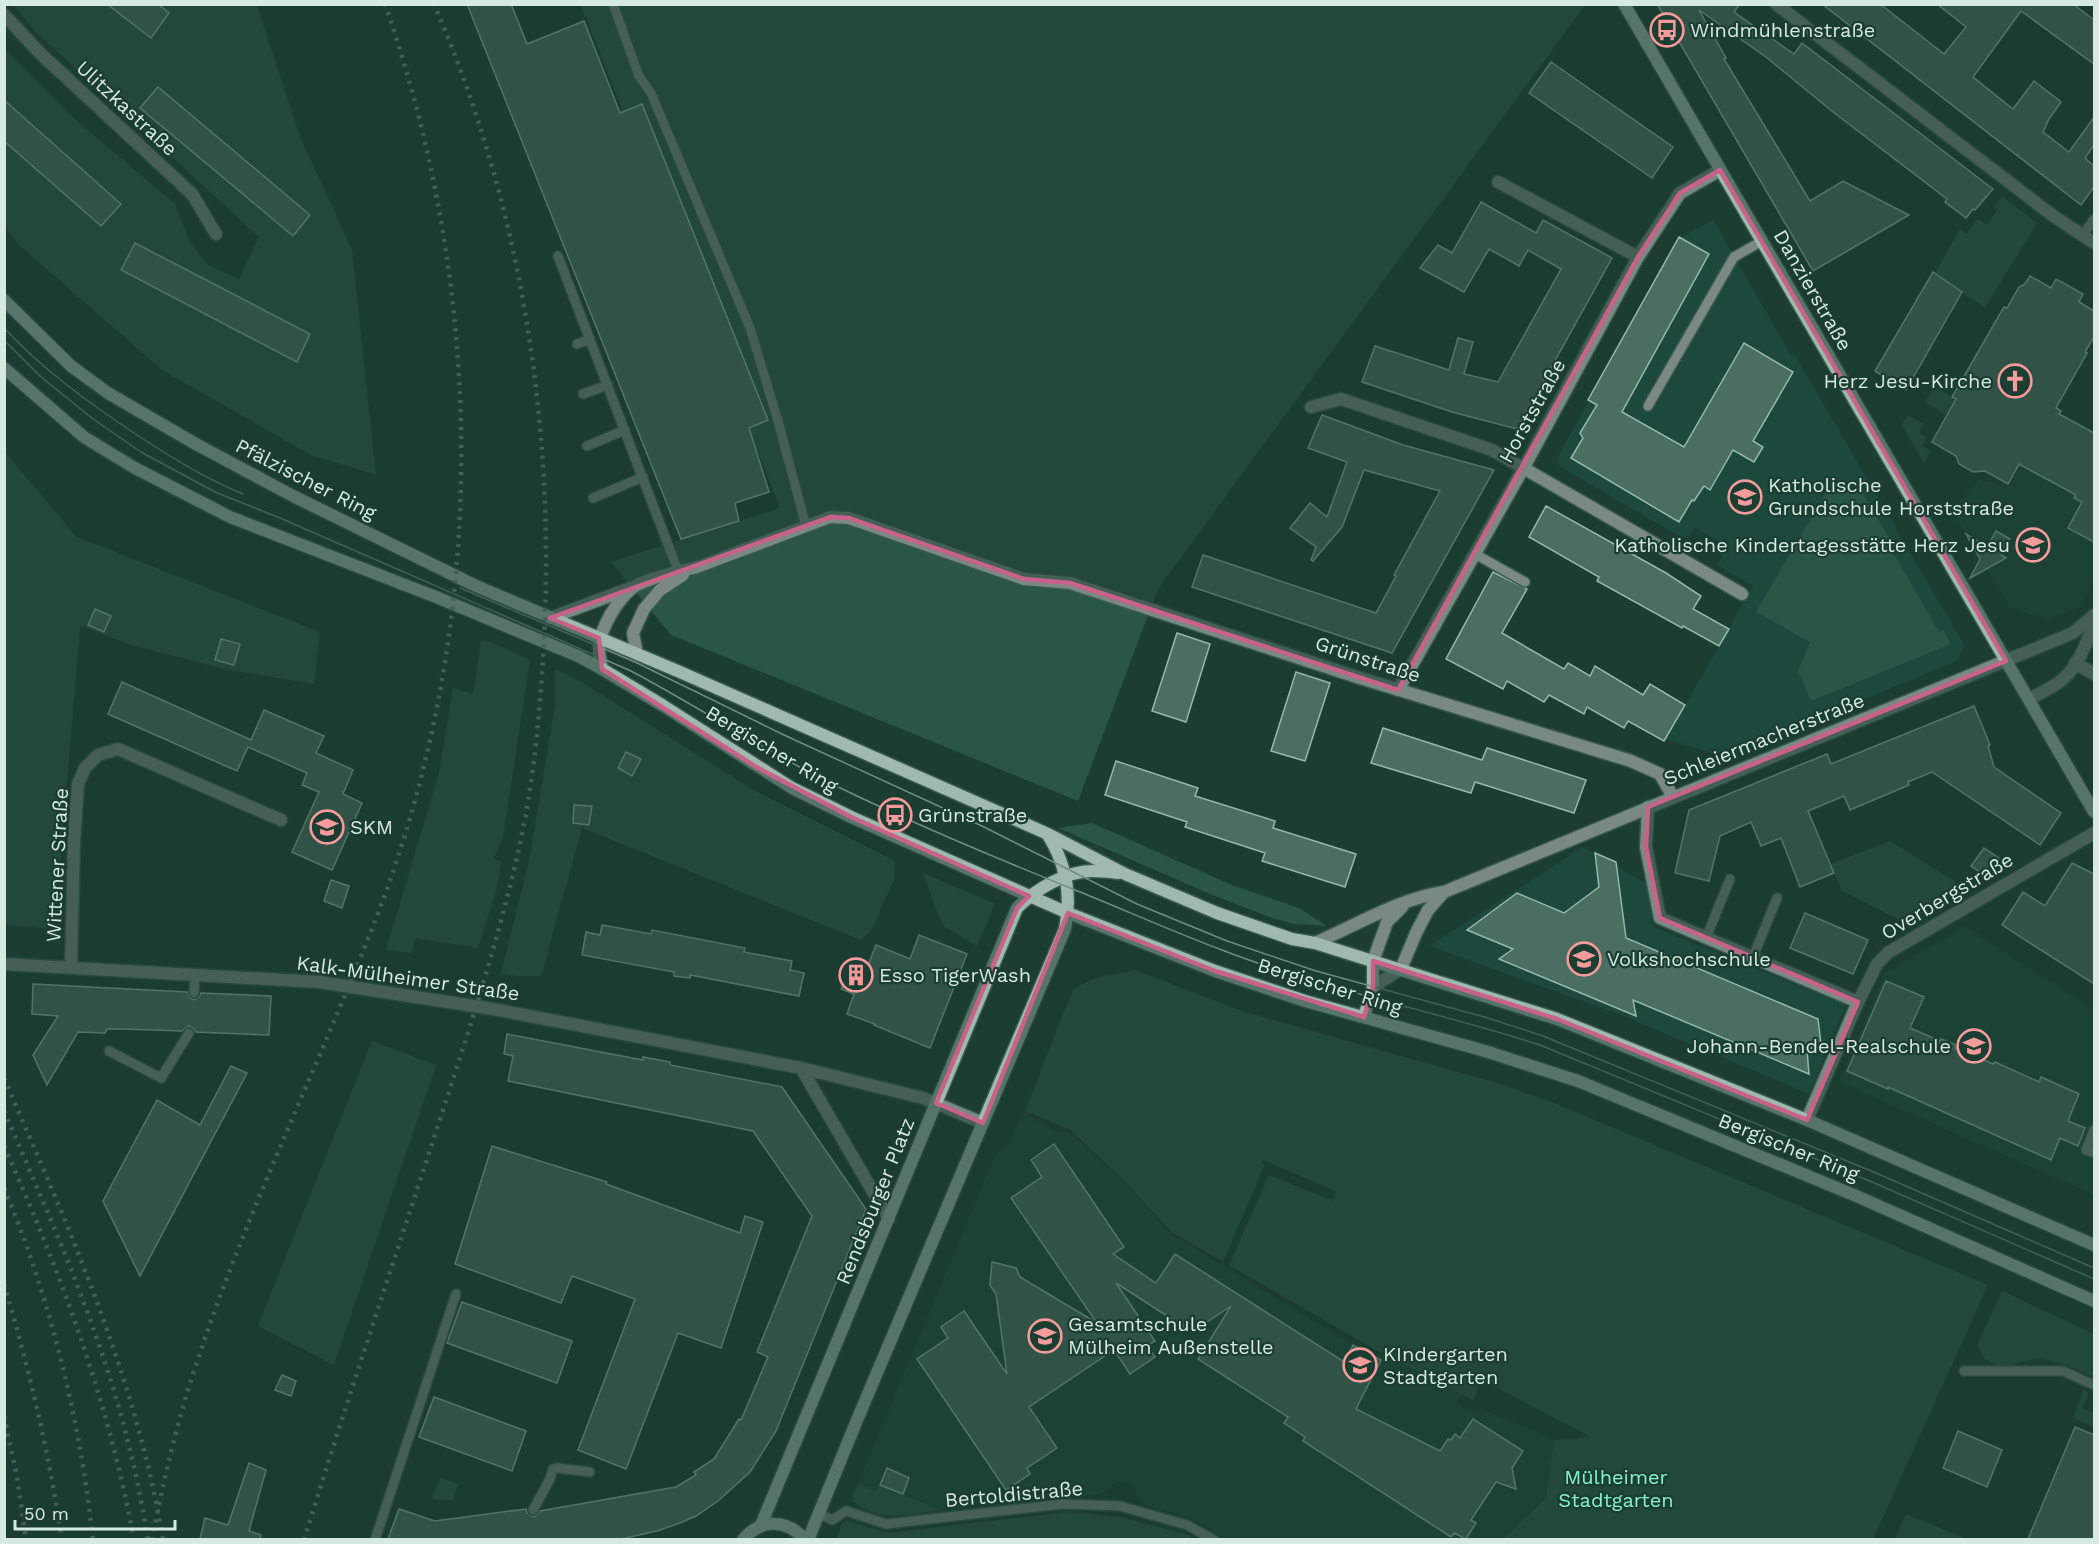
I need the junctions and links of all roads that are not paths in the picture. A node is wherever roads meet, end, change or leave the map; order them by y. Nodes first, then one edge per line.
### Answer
1 (613, 4) edge
2 (1624, 4) edge
3 (1776, 4) edge
4 (4, 15) edge
5 (1720, 170) junction
6 (1498, 182) dead end
7 (2094, 219) edge
8 (216, 234) dead end
9 (2082, 236) junction
10 (1762, 241) junction
11 (2094, 243) edge
12 (558, 256) dead end
13 (1638, 257) junction
14 (4, 300) edge
15 (590, 339) junction
16 (578, 344) dead end
17 (4, 368) edge
18 (608, 385) junction
19 (584, 394) dead end
20 (1648, 406) dead end
21 (1311, 407) dead end
22 (625, 430) junction
23 (587, 446) dead end
24 (1524, 467) junction
25 (643, 477) junction
26 (593, 498) dead end
27 (806, 526) junction
28 (1475, 554) junction
29 (679, 574) junction
30 (1526, 582) dead end
31 (632, 588) junction
32 (1742, 594) dead end
33 (2094, 615) edge
34 (550, 618) junction
35 (2094, 622) edge
36 (600, 639) junction
37 (619, 647) joint
38 (637, 654) junction
39 (2006, 661) junction
40 (2075, 663) junction
41 (602, 669) junction
42 (2094, 674) edge
43 (1398, 690) junction
44 (2029, 700) junction
45 (1673, 797) junction
46 (1648, 807) junction
47 (2094, 812) edge
48 (281, 820) dead end
49 (2094, 833) edge
50 (1048, 834) junction
51 (1125, 874) junction
52 (1065, 877) junction
53 (1730, 879) dead end
54 (1444, 891) junction
55 (1029, 896) junction
56 (1777, 898) dead end
57 (1407, 902) junction
58 (1068, 913) junction
59 (1706, 938) junction
60 (1315, 943) junction
61 (1753, 957) junction
62 (1373, 961) junction
63 (4, 964) edge
64 (71, 967) junction
65 (1401, 969) junction
66 (195, 974) junction
67 (1373, 987) junction
68 (194, 993) dead end
69 (1858, 1002) junction
70 (1365, 1017) junction
71 (189, 1033) dead end
72 (109, 1051) dead end
73 (801, 1068) junction
74 (936, 1103) junction
75 (1807, 1120) junction
76 (983, 1123) junction
77 (2094, 1130) edge
78 (2094, 1154) edge
79 (890, 1219) junction
80 (2094, 1245) edge
81 (456, 1294) dead end
82 (2094, 1301) edge
83 (1964, 1371) dead end
84 (2094, 1385) edge
85 (590, 1472) dead end
86 (533, 1510) dead end
87 (818, 1513) junction
88 (761, 1525) junction
89 (375, 1539) edge
90 (743, 1539) edge
91 (807, 1539) edge
92 (1214, 1539) edge

1 - 27 lane
2 - 5 main road, Danzierstraße
3 - 9 street
4 - 8 street, Ulitzkastraße
5 - 10 main road, Danzierstraße
5 - 13 street, Horststraße
6 - 13 street
7 - 9 lane
9 - 11 street
10 - 20 lane
10 - 39 main road, Danzierstraße
12 - 15 lane
13 - 24 street, Horststraße
14 - 34 main road, Pfälzischer Ring
15 - 16 lane
15 - 18 lane
17 - 41 main road, Bergischer Ring
18 - 19 lane
18 - 22 lane
21 - 24 street
22 - 23 lane
22 - 25 lane
24 - 28 street, Horststraße
24 - 32 street
25 - 26 lane
25 - 29 lane
27 - 29 street, Grünstraße
27 - 43 street, Grünstraße
28 - 30 lane
28 - 43 street, Horststraße
29 - 31 street, Grünstraße
29 - 38 street, Grünstraße
31 - 34 street, Grünstraße
31 - 36 street
33 - 39 street, Schleiermacherstraße
34 - 36 main road, Pfälzischer Ring
35 - 40 street
36 - 37 main road, Pfälzischer Ring
36 - 41 street
37 - 38 main road, Bergischer Ring
38 - 50 main road, Bergischer Ring
39 - 44 main road, Danzierstraße
39 - 45 street, Schleiermacherstraße
40 - 42 street
40 - 44 street
41 - 55 main road, Bergischer Ring
43 - 45 street, Grünstraße
44 - 47 main road, Danzierstraße
45 - 46 street, Schleiermacherstraße
46 - 54 street, Schleiermacherstraße
46 - 59 street
48 - 64 street, Wittener Straße
49 - 69 street, Overbergstraße
50 - 51 main road, Bergischer Ring
50 - 52 main road
51 - 52 main road
51 - 60 main road, Bergischer Ring
52 - 55 main road
52 - 58 main road
53 - 59 lane
54 - 57 street, Schleiermacherstraße
54 - 65 street, Schleiermacherstraße
55 - 58 main road, Bergischer Ring
55 - 74 main road, Rendsburger Platz
56 - 61 lane
57 - 60 street, Schleiermacherstraße
57 - 62 street, Schleiermacherstraße
58 - 70 main road, Bergischer Ring
58 - 76 main road
59 - 61 street
60 - 62 main road, Bergischer Ring
61 - 69 street
62 - 65 main road, Bergischer Ring
62 - 67 main road
63 - 64 street, Kalk-Mülheimer Straße
64 - 66 street, Kalk-Mülheimer Straße
65 - 67 street
65 - 75 main road, Bergischer Ring
66 - 68 lane
66 - 73 street, Kalk-Mülheimer Straße
67 - 70 main road
69 - 75 street, Overbergstraße
70 - 82 main road, Bergischer Ring
71 - 72 lane
73 - 74 street, Kalk-Mülheimer Straße
73 - 79 street
74 - 76 street, Kalk-Mülheimer Straße
74 - 79 main road, Rendsburger Platz
75 - 80 main road, Bergischer Ring
76 - 87 main road
77 - 78 lane
79 - 88 main road, Rendsburger Platz
81 - 89 lane
83 - 84 lane
85 - 86 lane
87 - 91 main road
87 - 92 lane, Bertoldistraße
88 - 90 main road
88 - 91 main road

